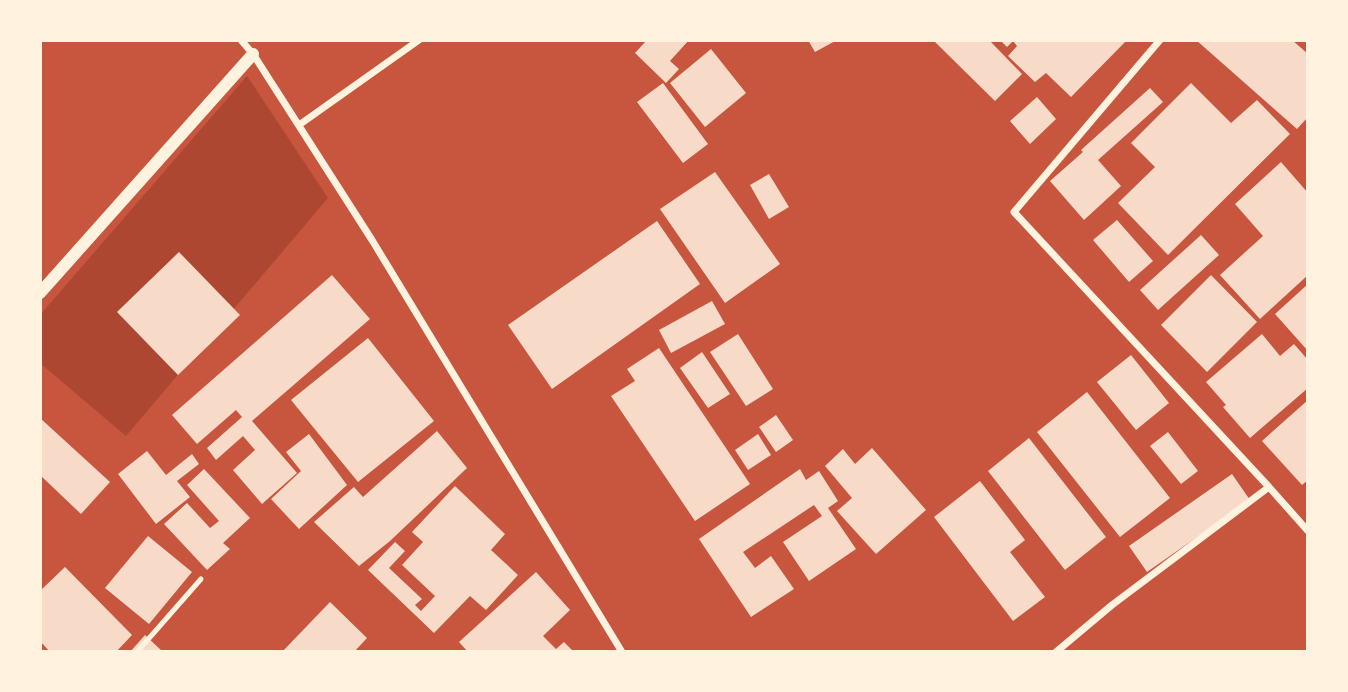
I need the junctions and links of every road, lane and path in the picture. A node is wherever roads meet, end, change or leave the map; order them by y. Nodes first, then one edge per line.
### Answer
1 (241, 40) edge
2 (419, 40) edge
3 (1160, 40) edge
4 (253, 54) junction
5 (299, 125) junction
6 (40, 293) edge
7 (1269, 487) junction
8 (1308, 531) edge
9 (201, 579) dead end
10 (137, 652) edge
11 (622, 652) edge
12 (1056, 652) edge

1 - 4 street
2 - 5 street
3 - 7 street
4 - 5 street
4 - 6 street
5 - 11 street
7 - 8 street
7 - 12 street
9 - 10 lane

